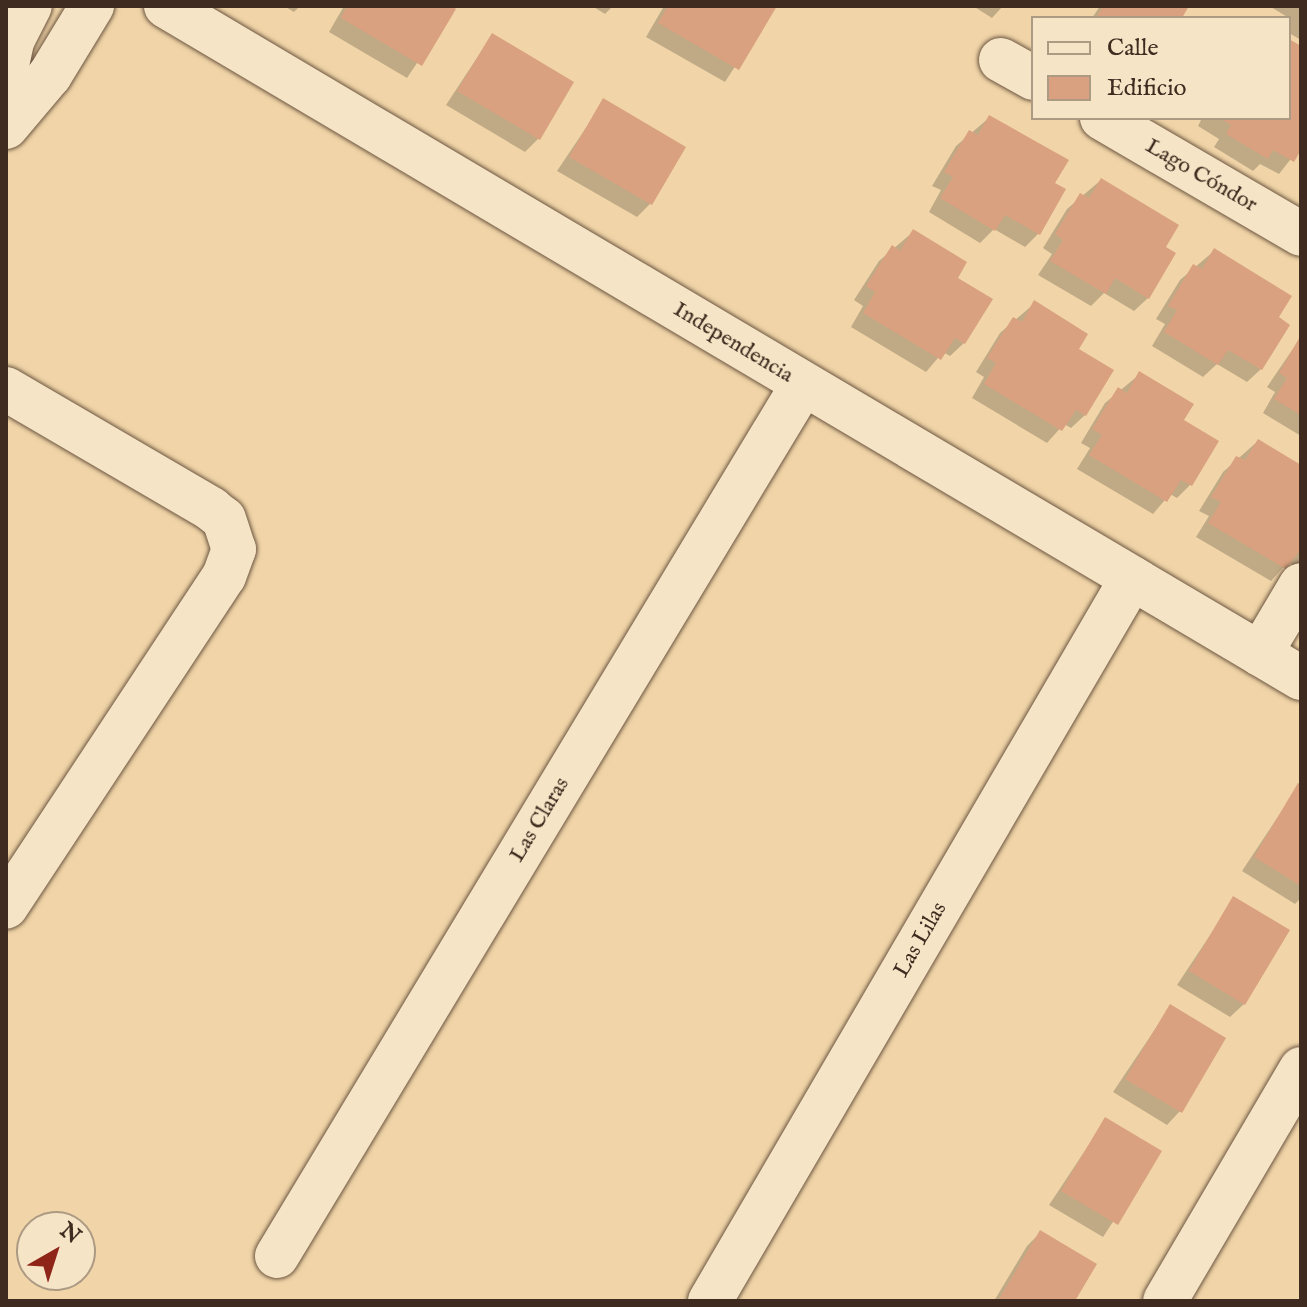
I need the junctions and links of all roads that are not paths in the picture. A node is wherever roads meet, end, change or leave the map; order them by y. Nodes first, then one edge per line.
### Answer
1 (30, 6) edge
2 (92, 6) edge
3 (166, 6) edge
4 (6, 70) edge
5 (1105, 120) edge
6 (6, 127) edge
7 (1301, 234) edge
8 (803, 384) junction
9 (6, 389) edge
10 (1132, 578) junction
11 (1301, 585) edge
12 (1260, 654) junction
13 (1301, 678) edge
14 (6, 907) edge
15 (1301, 1069) edge
16 (277, 1256) dead end
17 (710, 1301) edge
18 (1165, 1301) edge

1 - 4 street
2 - 6 street
3 - 8 street, Independencia
5 - 7 street, Lago Cóndor
8 - 10 street, Independencia
8 - 16 street, Las Claras
9 - 14 street
10 - 12 street, Independencia
10 - 17 street, Las Lilas
11 - 12 street
12 - 13 street, Independencia
15 - 18 street

